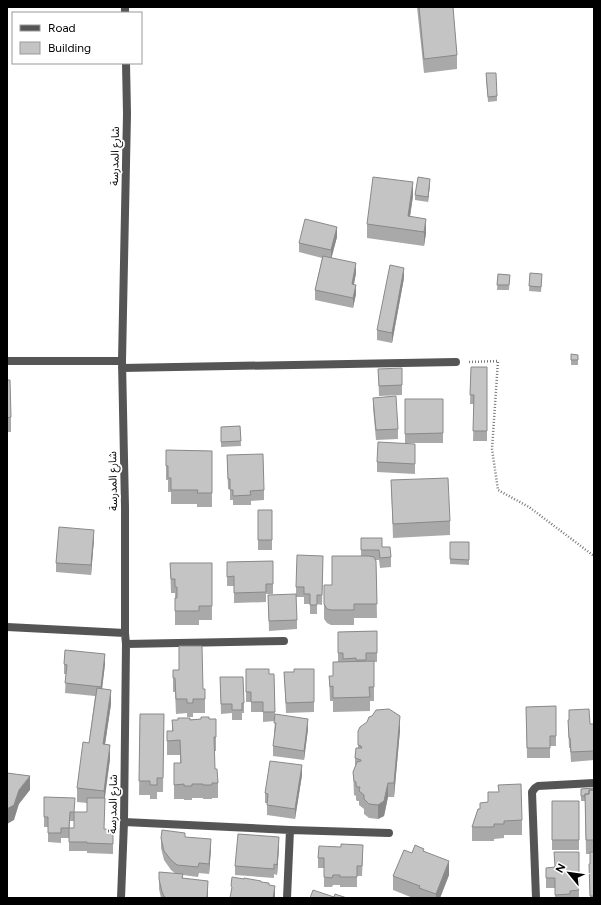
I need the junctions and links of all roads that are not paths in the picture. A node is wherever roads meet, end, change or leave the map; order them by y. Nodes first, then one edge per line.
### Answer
1 (126, 64) edge
2 (7, 361) edge
3 (456, 362) road end
4 (122, 365) junction
5 (7, 626) edge
6 (125, 633) junction
7 (284, 641) dead end
8 (126, 644) junction
9 (594, 783) edge
10 (124, 822) junction
11 (290, 830) junction
12 (389, 833) dead end
13 (121, 898) edge
14 (287, 898) edge
15 (536, 898) edge

1 - 4 street, شارع المدرسة
2 - 4 street
3 - 4 street
4 - 6 street, شارع المدرسة
5 - 6 street
6 - 8 street, شارع المدرسة
7 - 8 street
8 - 10 street, شارع المدرسة
9 - 15 street
10 - 11 street
10 - 13 street, شارع المدرسة
11 - 12 street
11 - 14 street

